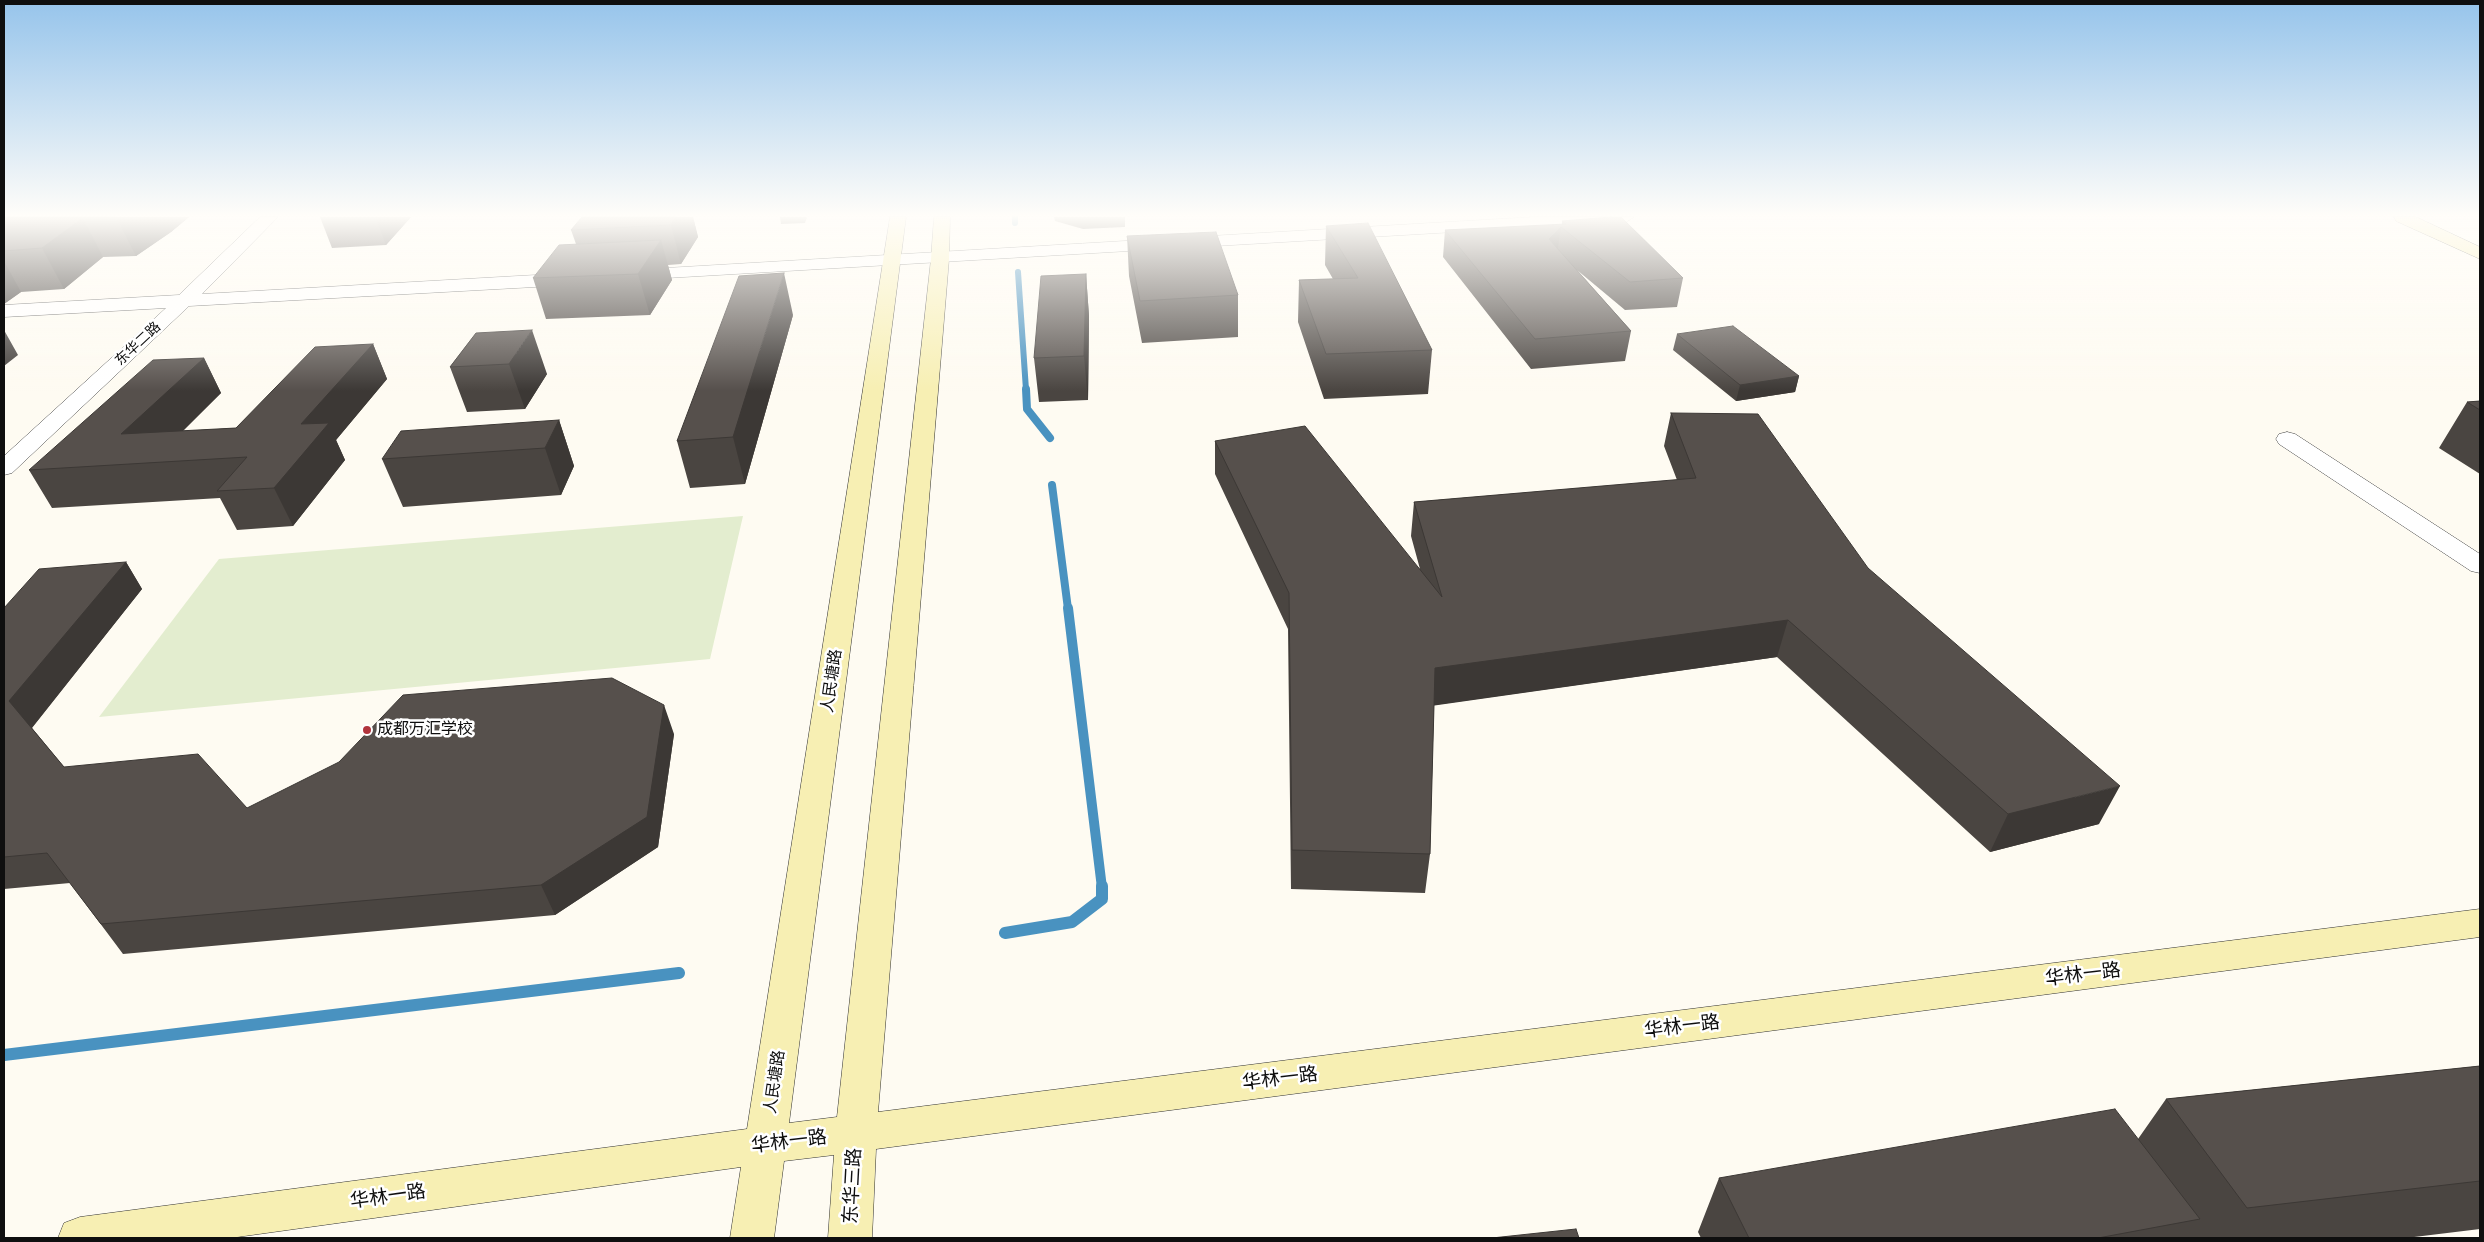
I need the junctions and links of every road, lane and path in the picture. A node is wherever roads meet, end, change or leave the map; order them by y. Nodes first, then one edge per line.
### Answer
1 (211, 275) edge
2 (631, 275) edge
3 (890, 275) edge
4 (938, 275) edge
5 (613, 276) edge
6 (593, 278) edge
7 (184, 301) junction
8 (4, 311) edge
9 (2287, 439) dead end
10 (4, 468) edge
11 (2480, 565) edge
12 (2480, 923) edge
13 (856, 1134) junction
14 (766, 1145) junction
15 (80, 1238) edge
16 (752, 1238) edge
17 (850, 1238) edge

1 - 7 street, 东华二路
2 - 5 street
3 - 14 main road, 人民塘路
4 - 13 main road
6 - 7 street
7 - 8 street
7 - 10 street, 东华二路
9 - 11 street
12 - 13 main road, 华林一路
13 - 14 main road, 华林一路
13 - 17 main road, 东华三路
14 - 15 main road, 华林一路
14 - 16 main road

